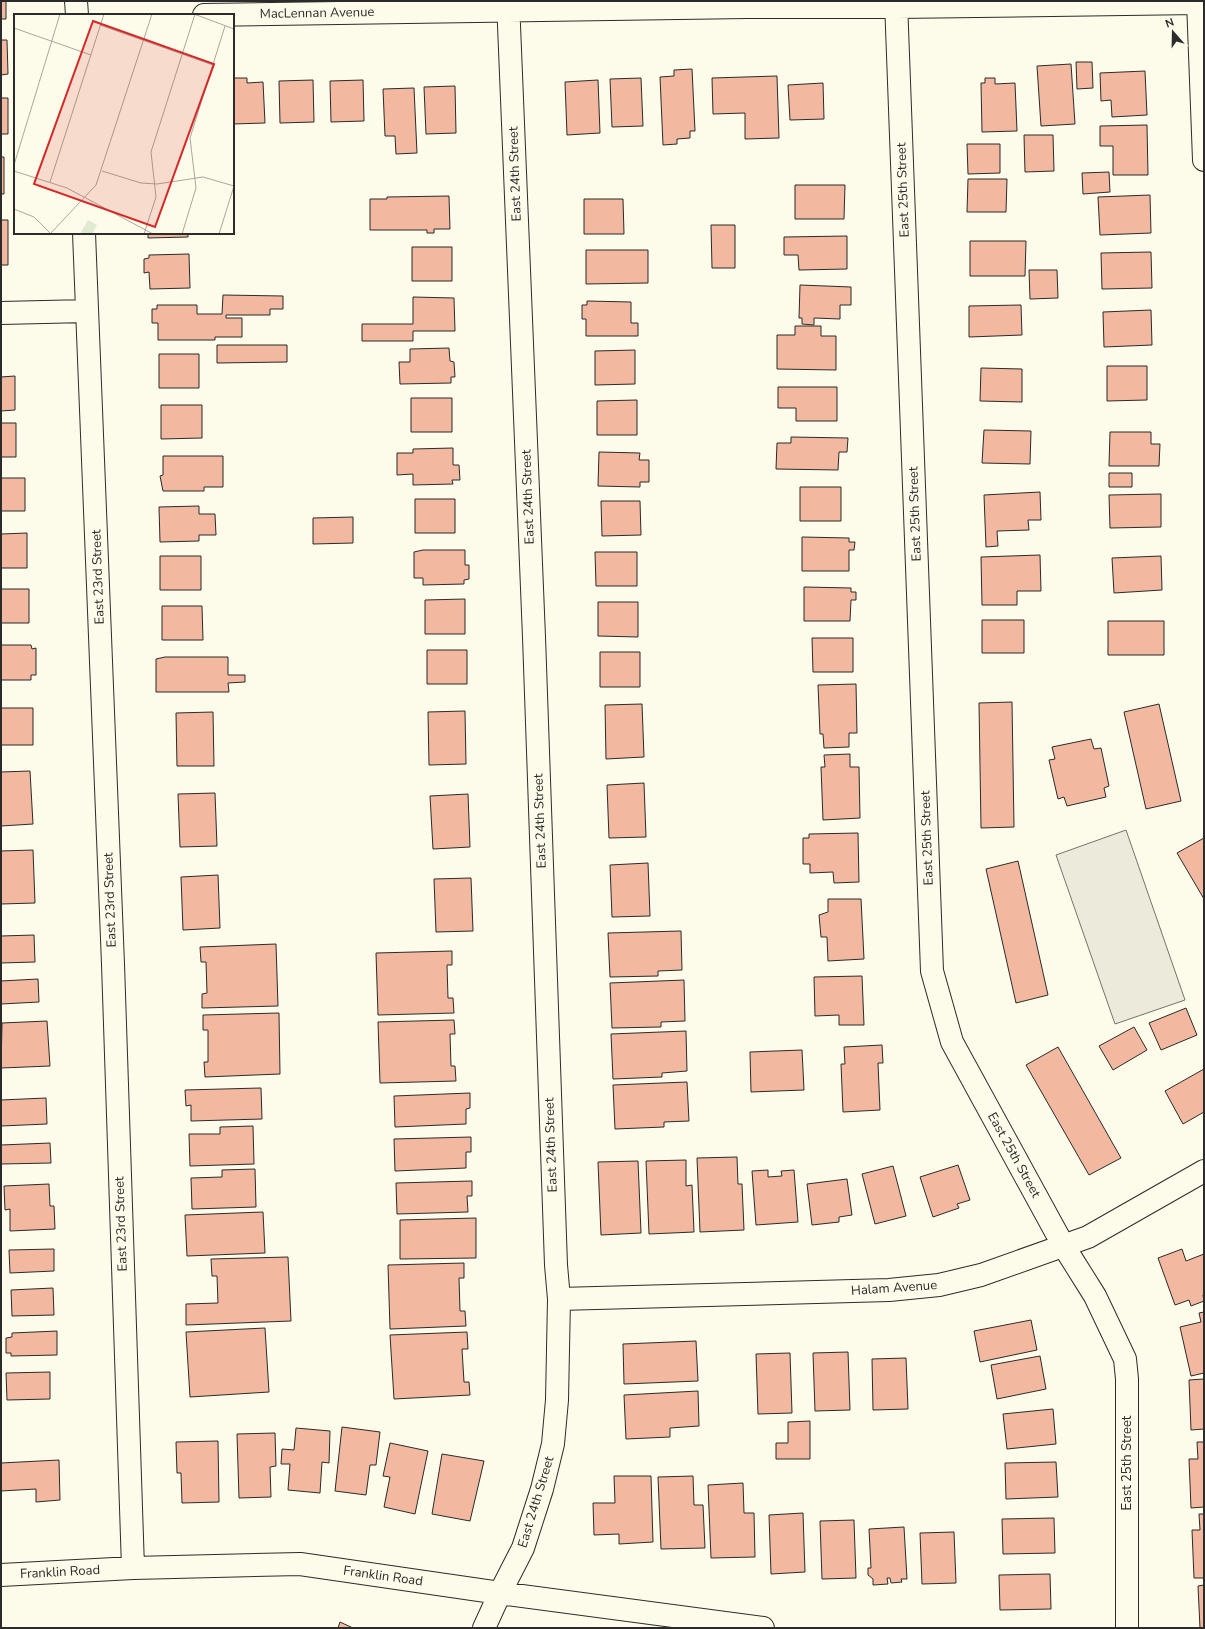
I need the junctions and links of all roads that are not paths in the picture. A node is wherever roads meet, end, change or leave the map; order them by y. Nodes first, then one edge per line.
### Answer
1 (76, 1) edge
2 (1198, 2) edge
3 (897, 4) edge
4 (509, 5) edge
5 (77, 14) edge
6 (234, 14) edge
7 (1204, 160) edge
8 (84, 234) edge
9 (87, 311) junction
10 (1, 313) edge
11 (1204, 1171) edge
12 (1063, 1245) junction
13 (559, 1299) junction
14 (133, 1568) junction
15 (1, 1575) edge
16 (500, 1593) junction
17 (484, 1628) edge
18 (764, 1628) edge
19 (1128, 1628) edge

1 - 5 street
2 - 3 street, MacLennan Avenue
2 - 7 street
3 - 4 street, MacLennan Avenue
3 - 12 street, East 25th Street
4 - 6 street, MacLennan Avenue
4 - 13 street, East 24th Street
8 - 9 street, East 23rd Street
9 - 10 street
9 - 14 street, East 23rd Street
11 - 12 street, Halam Avenue
12 - 13 street, Halam Avenue
12 - 19 street, East 25th Street
13 - 16 street, East 24th Street
14 - 15 street, Franklin Road
14 - 16 street, Franklin Road
16 - 17 street, East 24th Street
16 - 18 street, Franklin Road

